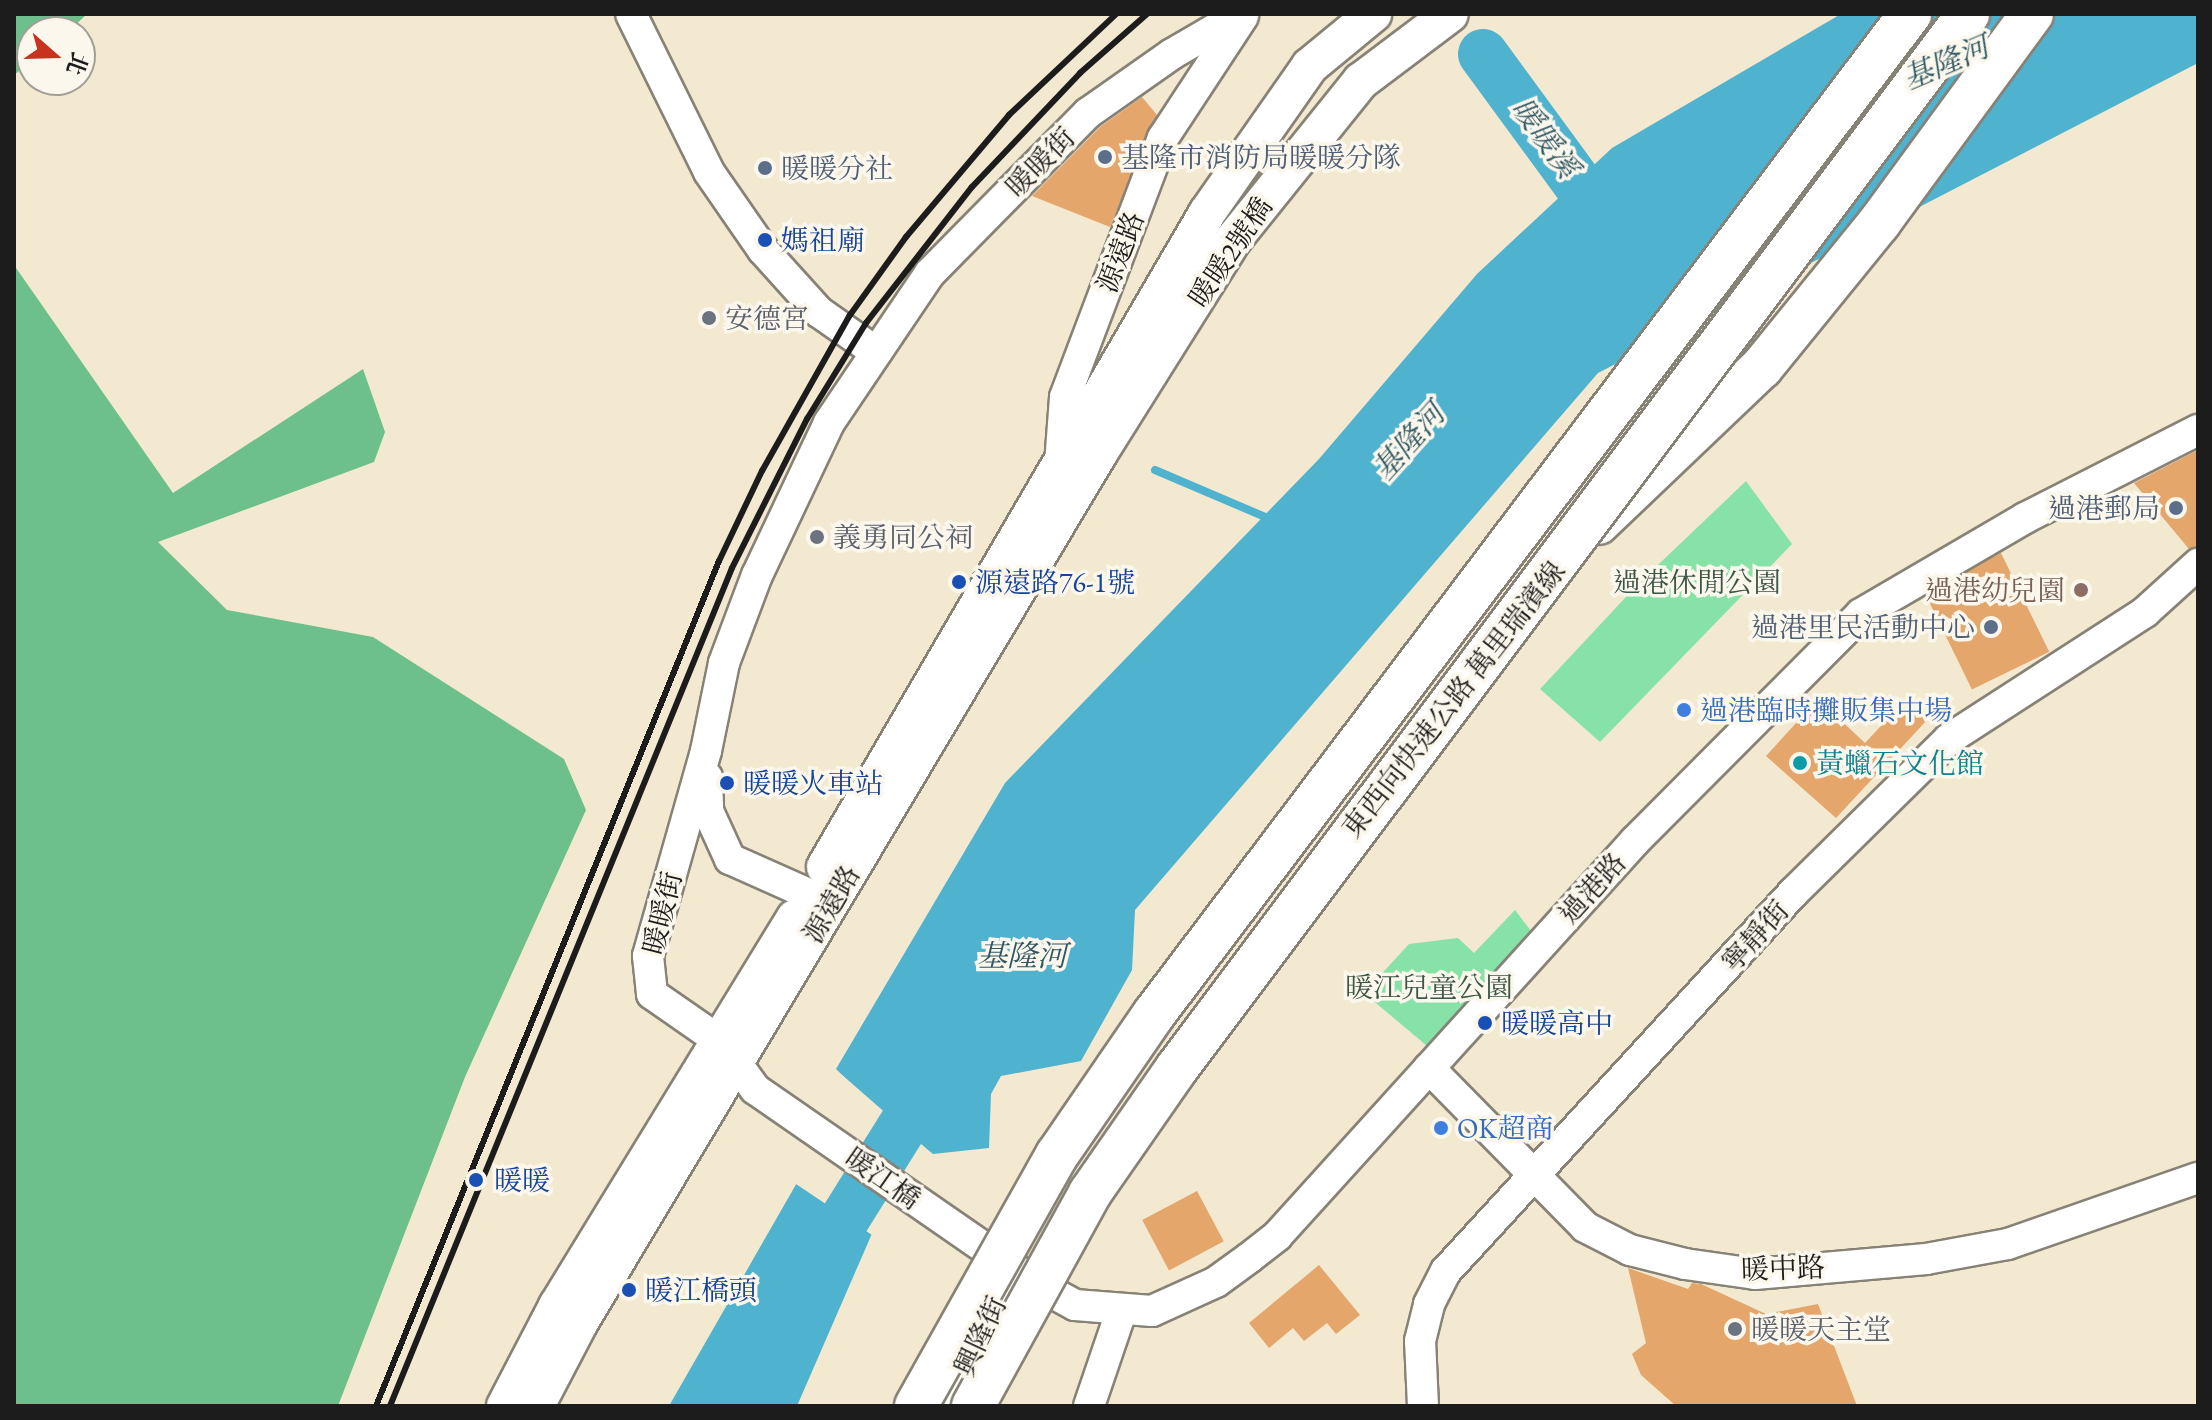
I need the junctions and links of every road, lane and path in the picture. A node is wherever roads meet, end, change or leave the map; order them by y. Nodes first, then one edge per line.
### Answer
1 (631, 14) edge
2 (1243, 14) edge
3 (1373, 14) edge
4 (1450, 14) edge
5 (1910, 14) edge
6 (1968, 14) edge
7 (2032, 14) edge
8 (876, 352) junction
9 (1117, 397) junction
10 (2198, 430) edge
11 (1060, 464) junction
12 (1570, 547) junction
13 (2198, 564) edge
14 (706, 751) junction
15 (821, 898) junction
16 (738, 1065) junction
17 (1429, 1068) junction
18 (1536, 1176) junction
19 (2198, 1178) edge
20 (1012, 1267) junction
21 (1121, 1312) junction
22 (1422, 1399) edge
23 (505, 1406) edge
24 (536, 1406) edge
25 (916, 1406) edge
26 (948, 1406) edge
27 (973, 1406) edge
28 (1089, 1406) edge

1 - 8 street
2 - 8 street, 暖暖街
2 - 11 street, 源遠路
3 - 9 main road, 暖暖2號橋
4 - 9 main road, 暖暖2號橋
5 - 25 highway, 東西向快速公路 萬里瑞濱線, bridge
6 - 12 highway, 東西向快速公路 萬里瑞濱線, bridge
7 - 12 highway, bridge
8 - 14 street, 暖暖街
9 - 11 main road, 源遠路
9 - 15 main road, 源遠路
10 - 17 street, 過港路
11 - 15 main road, 源遠路
12 - 27 highway, 東西向快速公路 萬里瑞濱線, bridge
13 - 18 street, 寧靜街
14 - 15 street, 暖暖街
14 - 16 street, 暖暖街
15 - 16 main road, 源遠路
16 - 20 street, 暖江橋
16 - 23 main road, 源遠路
16 - 24 main road, 源遠路
17 - 18 street, 暖中路
17 - 21 street, 過港路
18 - 19 street, 暖中路
18 - 22 street, 寧靜街
20 - 21 street, 過港路
20 - 26 street, 興隆街
21 - 28 street

